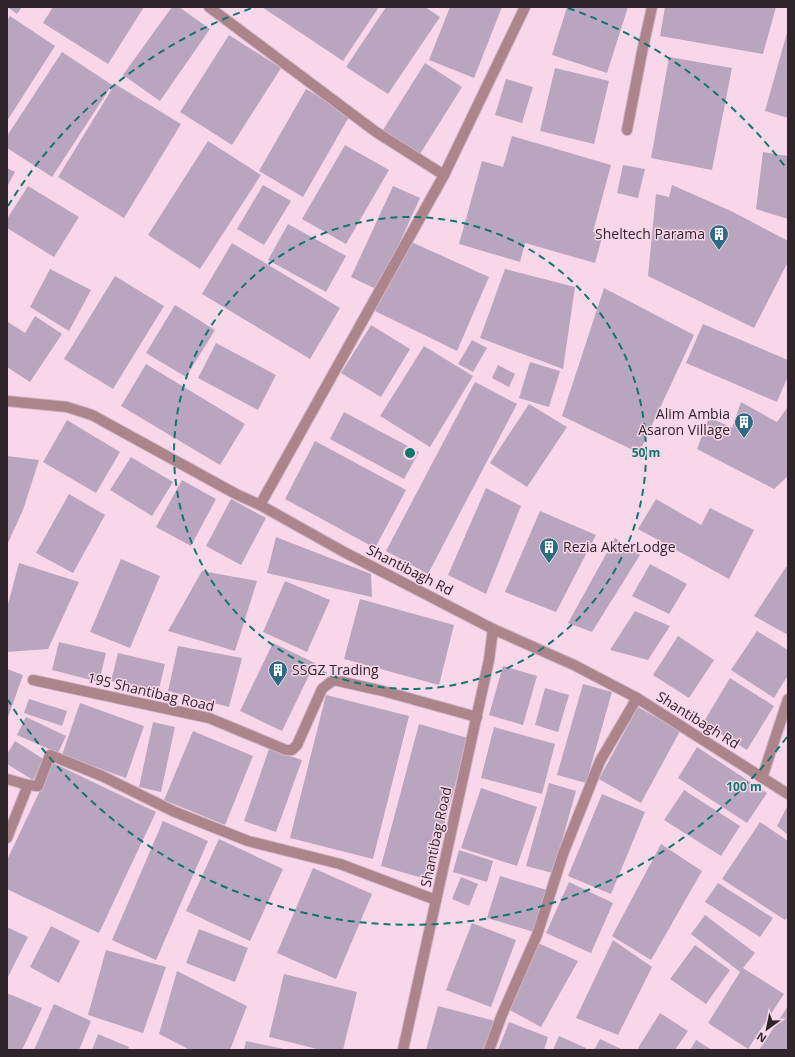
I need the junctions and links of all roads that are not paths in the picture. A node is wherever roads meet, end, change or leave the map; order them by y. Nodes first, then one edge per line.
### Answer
1 (209, 7) edge
2 (525, 7) edge
3 (652, 7) edge
4 (626, 130) dead end
5 (444, 175) junction
6 (7, 401) edge
7 (260, 505) junction
8 (493, 629) junction
9 (33, 680) dead end
10 (637, 698) junction
11 (788, 699) edge
12 (476, 717) junction
13 (762, 778) junction
14 (7, 779) edge
15 (28, 785) junction
16 (788, 794) edge
17 (7, 838) edge
18 (436, 900) junction
19 (404, 1050) edge
20 (489, 1050) edge

1 - 5 street
2 - 5 street
3 - 4 street
5 - 7 street
6 - 7 street, Shantibagh Rd
7 - 8 street, Shantibagh Rd
8 - 10 street, Shantibagh Rd
8 - 12 street, Shantibag Road
9 - 12 street, 195 Shantibag Road
10 - 13 street, Shantibagh Rd
10 - 20 street
11 - 13 street
12 - 18 street, Shantibag Road
13 - 16 street, Shantibagh Rd
14 - 15 street
15 - 17 street
15 - 18 street
18 - 19 street, Shantibag Road

